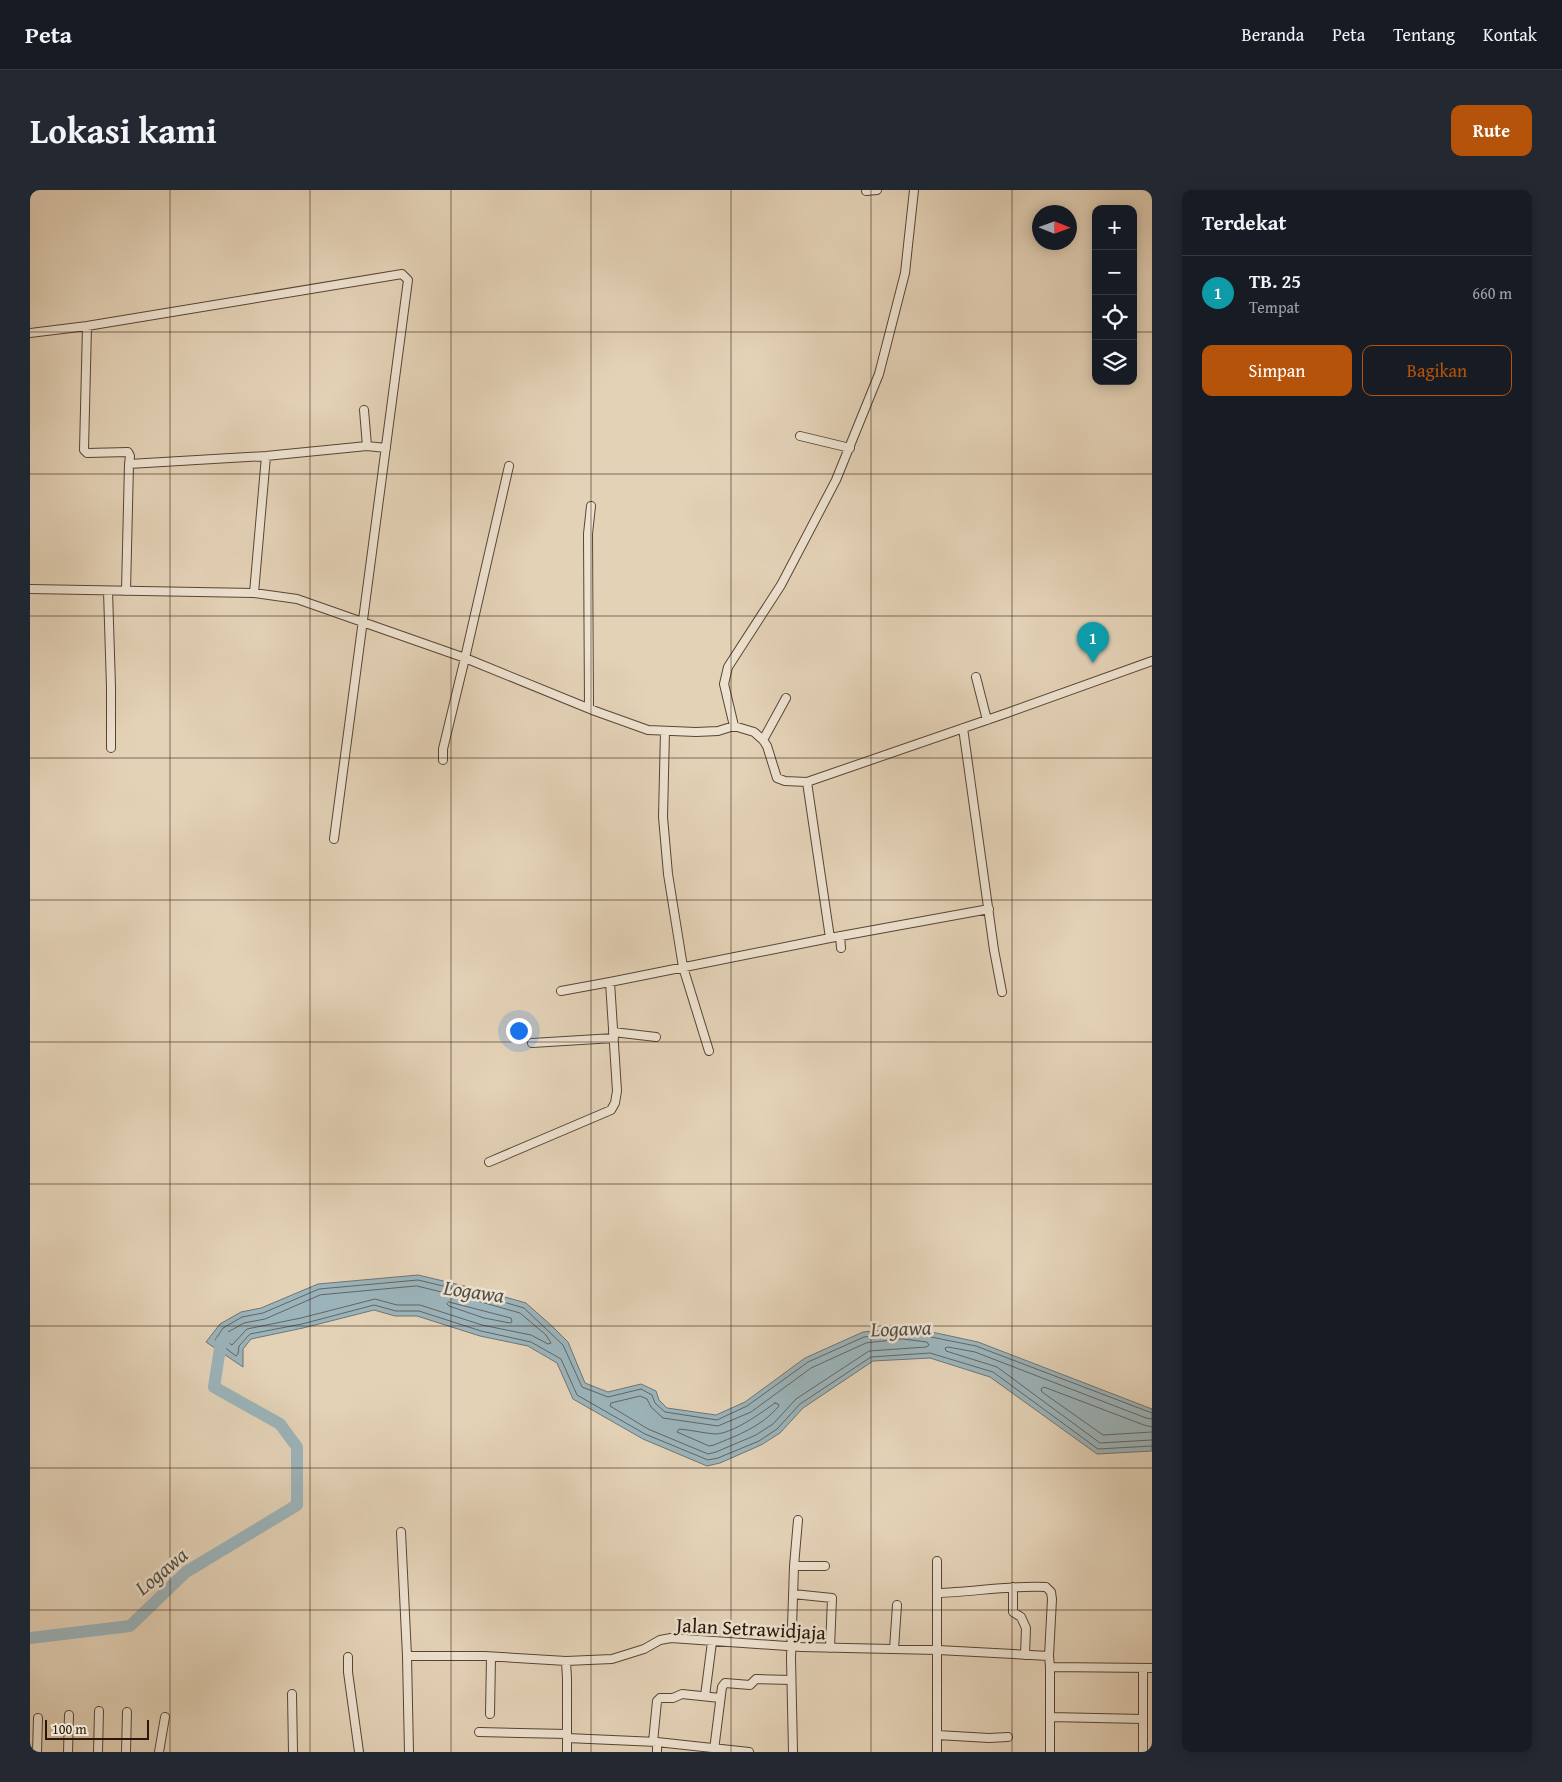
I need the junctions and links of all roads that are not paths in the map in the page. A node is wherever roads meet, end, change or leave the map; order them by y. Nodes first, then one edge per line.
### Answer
1 (877, 190) edge
2 (914, 190) edge
3 (866, 191) edge
4 (88, 326) junction
5 (30, 333) edge
6 (364, 410) dead end
7 (800, 436) dead end
8 (367, 446) junction
9 (386, 448) junction
10 (850, 448) junction
11 (266, 456) junction
12 (129, 464) junction
13 (509, 466) dead end
14 (590, 506) dead end
15 (30, 589) edge
16 (126, 590) junction
17 (108, 591) junction
18 (254, 593) junction
19 (362, 621) junction
20 (466, 658) junction
21 (1152, 661) edge
22 (976, 677) dead end
23 (786, 698) dead end
24 (589, 708) junction
25 (987, 720) junction
26 (734, 726) junction
27 (964, 728) junction
28 (665, 731) junction
29 (763, 740) junction
30 (111, 748) dead end
31 (443, 760) dead end
32 (806, 782) junction
33 (334, 839) dead end
34 (989, 908) junction
35 (840, 936) junction
36 (830, 938) junction
37 (841, 948) dead end
38 (683, 968) junction
39 (610, 982) junction
40 (561, 991) dead end
41 (1002, 992) dead end
42 (613, 1035) junction
43 (656, 1037) dead end
44 (532, 1043) dead end
45 (708, 1051) dead end
46 (489, 1162) dead end
47 (798, 1520) dead end
48 (401, 1532) dead end
49 (937, 1562) dead end
50 (794, 1566) junction
51 (825, 1566) dead end
52 (1013, 1588) junction
53 (937, 1593) junction
54 (793, 1594) junction
55 (897, 1605) dead end
56 (712, 1642) junction
57 (792, 1646) junction
58 (830, 1648) junction
59 (894, 1649) junction
60 (938, 1650) junction
61 (1024, 1655) junction
62 (407, 1656) junction
63 (1049, 1656) junction
64 (348, 1657) dead end
65 (491, 1657) junction
66 (566, 1661) junction
67 (1050, 1667) junction
68 (1143, 1668) junction
69 (1152, 1668) edge
70 (791, 1680) junction
71 (292, 1694) dead end
72 (705, 1696) junction
73 (720, 1698) junction
74 (99, 1711) dead end
75 (127, 1712) dead end
76 (490, 1714) dead end
77 (69, 1715) dead end
78 (1050, 1717) junction
79 (38, 1718) dead end
80 (165, 1718) dead end
81 (1143, 1719) junction
82 (478, 1732) dead end
83 (937, 1735) junction
84 (567, 1736) junction
85 (1008, 1736) dead end
86 (655, 1742) junction
87 (714, 1750) edge
88 (37, 1752) edge
89 (68, 1752) edge
90 (98, 1752) edge
91 (126, 1752) edge
92 (159, 1752) edge
93 (293, 1752) edge
94 (359, 1752) edge
95 (409, 1752) edge
96 (567, 1752) edge
97 (657, 1752) edge
98 (749, 1752) edge
99 (793, 1752) edge
100 (936, 1752) edge
101 (1050, 1752) edge
102 (1143, 1752) edge

1 - 3 street
2 - 10 street
4 - 5 street
4 - 9 street
4 - 12 street
6 - 8 street
7 - 10 street
8 - 9 street
8 - 11 street
9 - 19 street
10 - 26 street
11 - 12 street
11 - 18 street
12 - 16 street
13 - 20 street
14 - 24 street
15 - 17 street
16 - 17 street
16 - 18 street
17 - 30 street
18 - 19 street
19 - 20 street
19 - 33 street
20 - 24 street
20 - 31 street
21 - 25 street
22 - 25 street
23 - 29 street
24 - 28 street
25 - 27 street
26 - 28 street
26 - 29 street
27 - 32 street
27 - 34 street
28 - 38 street
29 - 32 street
32 - 36 street
34 - 35 street
34 - 41 street
35 - 36 street
35 - 37 street
36 - 38 street
38 - 39 street
38 - 45 street
39 - 40 street
39 - 42 street
42 - 43 street
42 - 44 street
42 - 46 street
47 - 50 street
48 - 62 street
49 - 53 street
50 - 51 street
50 - 54 street
52 - 53 street
52 - 61 street
52 - 63 street
53 - 60 street
54 - 57 street
54 - 58 street
55 - 59 street
56 - 57 street, Jalan Setrawidjaja
56 - 66 street, Jalan Setrawidjaja
56 - 72 street
57 - 58 street, Jalan Setrawidjaja
57 - 70 street
58 - 59 street, Jalan Setrawidjaja
59 - 60 street, Jalan Setrawidjaja
60 - 61 street, Jalan Setrawidjaja
60 - 83 street
61 - 63 street, Jalan Setrawidjaja
62 - 65 street, Jalan Setrawidjaja
62 - 95 street
63 - 67 street
64 - 94 street
65 - 66 street, Jalan Setrawidjaja
65 - 76 street
66 - 84 street
67 - 68 street
67 - 78 street
68 - 69 street
68 - 81 street
70 - 73 street
70 - 99 street
71 - 93 street
72 - 73 street
72 - 86 street
73 - 87 street
74 - 90 street
75 - 91 street
77 - 89 street
78 - 81 street
78 - 101 street
79 - 88 street
80 - 92 street
81 - 102 street
82 - 84 street
83 - 85 street
83 - 100 street
84 - 86 street
84 - 96 street
86 - 87 street
86 - 97 street
87 - 98 street

